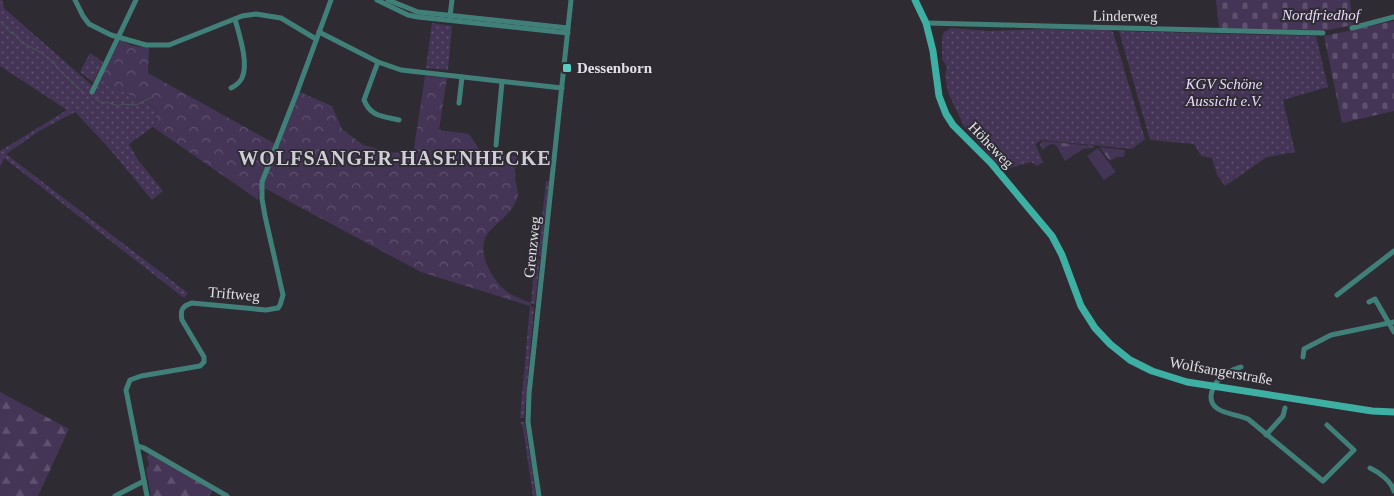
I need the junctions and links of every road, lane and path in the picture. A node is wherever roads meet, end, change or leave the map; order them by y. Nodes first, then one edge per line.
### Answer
1 (75, 0) edge
2 (136, 0) edge
3 (331, 0) edge
4 (377, 0) edge
5 (388, 0) edge
6 (452, 0) edge
7 (571, 0) edge
8 (915, 0) edge
9 (399, 3) edge
10 (450, 16) junction
11 (1394, 17) edge
12 (235, 19) junction
13 (926, 23) junction
14 (1352, 28) dead end
15 (568, 31) junction
16 (320, 32) junction
17 (1323, 32) dead end
18 (118, 36) junction
19 (316, 39) junction
20 (378, 62) junction
21 (462, 77) junction
22 (502, 82) junction
23 (231, 88) dead end
24 (562, 88) junction
25 (92, 92) dead end
26 (460, 103) dead end
27 (399, 120) dead end
28 (496, 145) dead end
29 (1394, 251) edge
30 (1337, 295) dead end
31 (1076, 296) joint
32 (1369, 302) dead end
33 (1391, 323) edge
34 (1394, 332) edge
35 (1303, 357) dead end
36 (1241, 367) dead end
37 (1214, 386) junction
38 (1285, 408) dead end
39 (1394, 412) edge
40 (1327, 425) dead end
41 (1266, 435) junction
42 (138, 446) junction
43 (1370, 468) dead end
44 (144, 481) junction
45 (1394, 491) edge
46 (114, 496) edge
47 (147, 496) edge
48 (227, 496) edge
49 (540, 496) edge

1 - 18 street
2 - 18 street
3 - 16 street, Triftweg
4 - 15 street
5 - 9 street
6 - 10 street
7 - 15 street, Grenzweg
8 - 13 street, Höheweg
9 - 10 street
10 - 15 street
11 - 14 street
12 - 18 street
12 - 19 street
12 - 23 street
13 - 17 street, Linderweg
13 - 31 street, Höheweg
15 - 24 street, Grenzweg
16 - 19 street, Triftweg
16 - 20 street
18 - 25 street
19 - 42 street, Triftweg
20 - 21 street
20 - 27 street
21 - 22 street
21 - 26 street
22 - 24 street
22 - 28 street
24 - 49 street, Grenzweg
29 - 30 street
31 - 37 street, Wolfsangerstraße
32 - 33 street
33 - 34 street
33 - 35 street
36 - 37 street
37 - 39 street, Wolfsangerstraße
37 - 41 street
38 - 41 street
40 - 41 street
42 - 44 street, Triftweg
42 - 48 street
43 - 45 street
44 - 46 street
44 - 47 street, Triftweg

